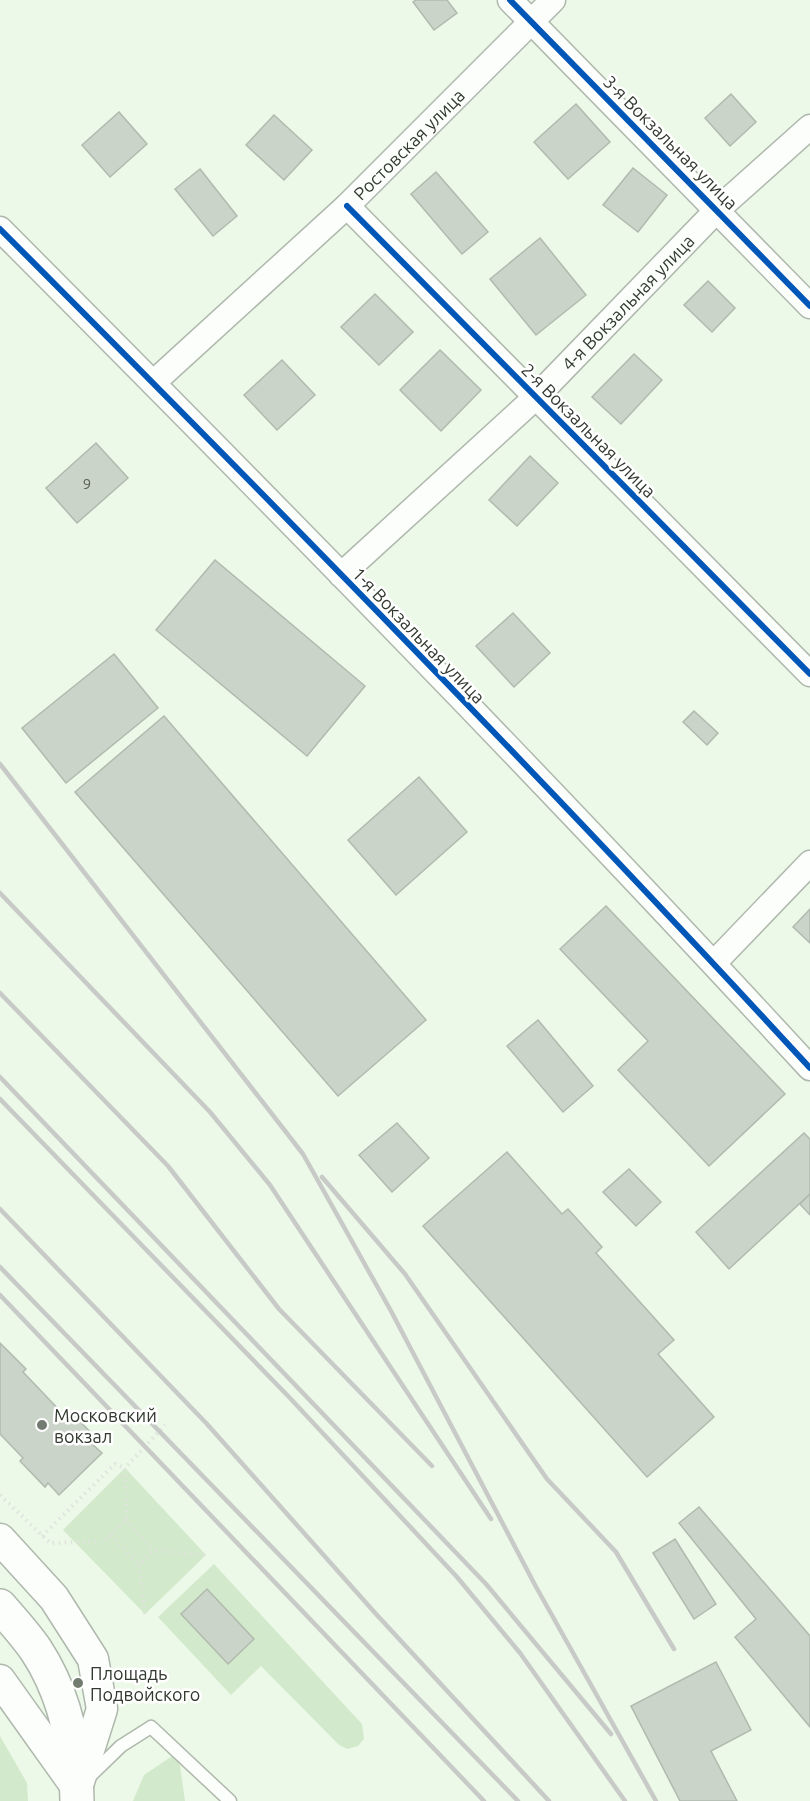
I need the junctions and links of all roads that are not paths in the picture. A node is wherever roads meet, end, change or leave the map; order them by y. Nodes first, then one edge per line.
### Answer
1 (510, 0) edge
2 (554, 0) edge
3 (530, 21) junction
4 (810, 127) edge
5 (347, 206) junction
6 (717, 210) junction
7 (0, 229) edge
8 (810, 306) edge
9 (153, 383) junction
10 (536, 397) junction
11 (341, 574) junction
12 (810, 674) edge
13 (810, 863) edge
14 (714, 963) junction
15 (810, 1068) edge
16 (0, 1539) edge
17 (0, 1606) edge
18 (0, 1680) edge
19 (77, 1795) edge
20 (230, 1801) edge

1 - 3 street, 3-я Вокзальная улица
2 - 3 street, Ростовская улица
3 - 5 street, Ростовская улица
3 - 6 street, 3-я Вокзальная улица
4 - 6 street, 4-я Вокзальная улица
5 - 9 street, Ростовская улица
5 - 10 street, 2-я Вокзальная улица
6 - 8 street, 3-я Вокзальная улица
6 - 10 street, 4-я Вокзальная улица
7 - 9 street, 1-я Вокзальная улица
9 - 11 street, 1-я Вокзальная улица
10 - 11 street, 4-я Вокзальная улица
10 - 12 street, 2-я Вокзальная улица
11 - 14 street, 1-я Вокзальная улица
13 - 14 street
14 - 15 street, 1-я Вокзальная улица
16 - 19 street
17 - 19 main road
18 - 19 street
19 - 20 lane

